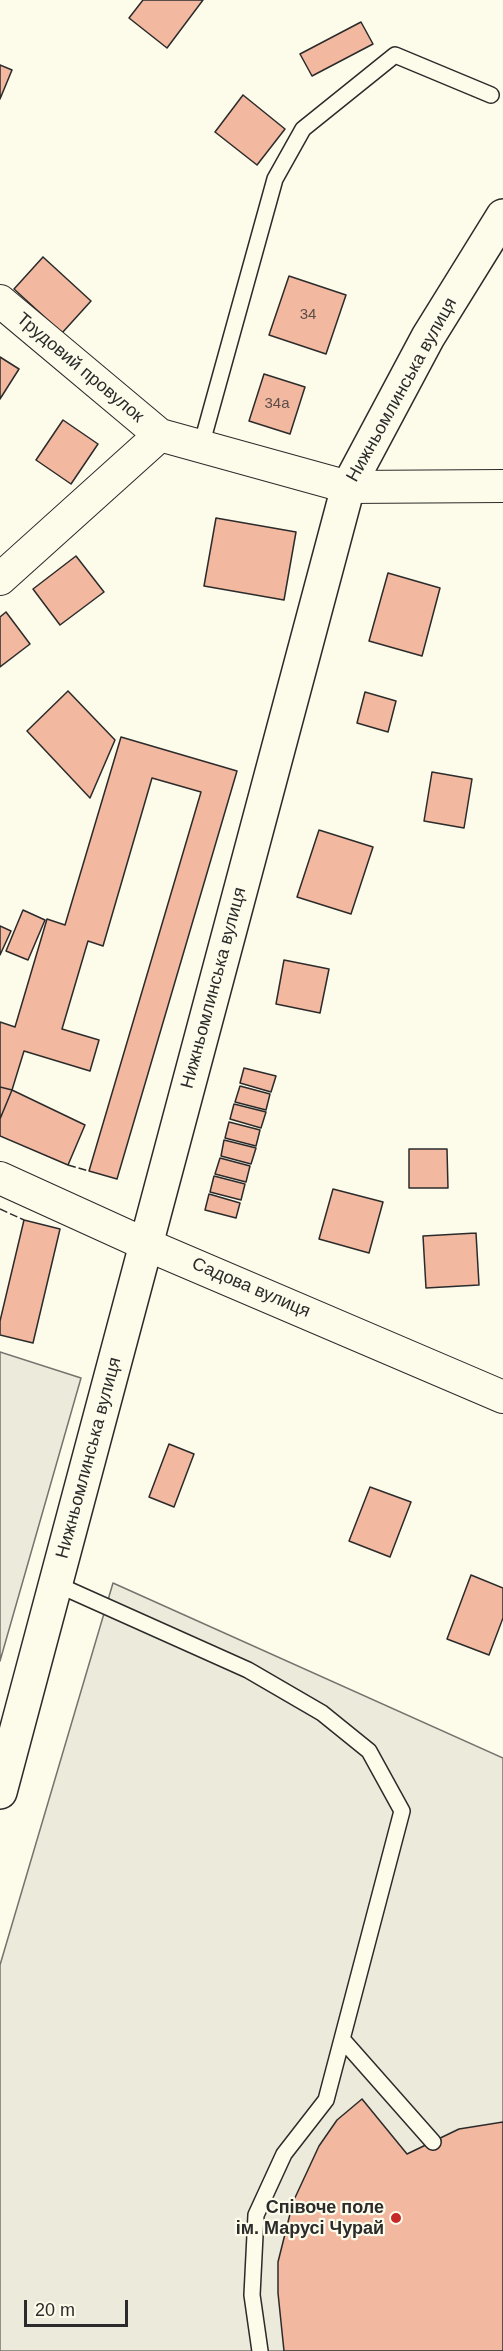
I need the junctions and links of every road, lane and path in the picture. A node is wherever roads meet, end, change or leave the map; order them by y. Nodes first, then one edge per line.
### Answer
1 (491, 95) dead end
2 (503, 216) edge
3 (0, 301) edge
4 (160, 435) junction
5 (201, 447) junction
6 (503, 486) edge
7 (348, 487) junction
8 (0, 579) edge
9 (0, 1178) edge
10 (145, 1244) junction
11 (503, 1397) edge
12 (56, 1584) junction
13 (0, 1792) edge
14 (342, 2039) junction
15 (433, 2142) dead end
16 (260, 2351) edge

1 - 5 lane
2 - 7 main road, Нижньомлинська вулиця
3 - 4 street, Трудовий провулок
4 - 5 street
4 - 8 street
5 - 7 street
6 - 7 street
7 - 10 main road, Нижньомлинська вулиця
9 - 10 street, Садова вулиця
10 - 11 street, Садова вулиця
10 - 12 main road, Нижньомлинська вулиця
12 - 13 main road, Нижньомлинська вулиця
12 - 14 lane
14 - 15 lane
14 - 16 lane

